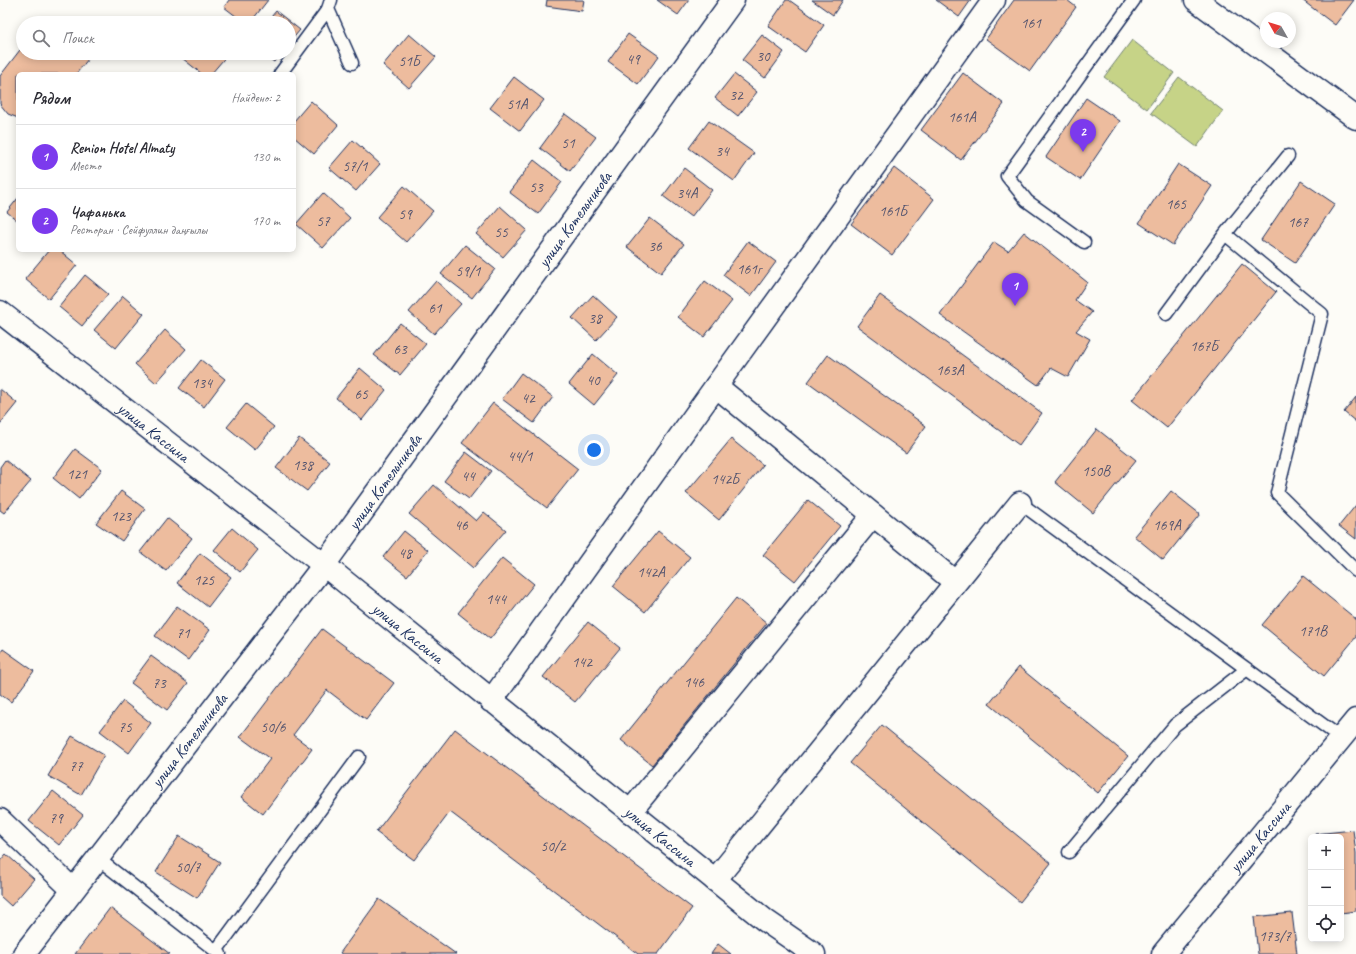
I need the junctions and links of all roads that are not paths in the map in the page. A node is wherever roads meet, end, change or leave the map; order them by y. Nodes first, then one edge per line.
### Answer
1 (732, 0) edge
2 (994, 0) edge
3 (1134, 0) edge
4 (1196, 0) edge
5 (330, 4) edge
6 (296, 52) edge
7 (290, 60) edge
8 (352, 62) dead end
9 (281, 72) edge
10 (1356, 118) edge
11 (1288, 156) dead end
12 (1225, 234) junction
13 (1084, 242) dead end
14 (0, 312) edge
15 (1166, 314) dead end
16 (716, 386) junction
17 (1020, 503) joint
18 (874, 515) junction
19 (324, 565) junction
20 (1356, 571) edge
21 (955, 582) junction
22 (1247, 669) junction
23 (491, 700) junction
24 (1356, 720) edge
25 (1341, 738) junction
26 (359, 757) dead end
27 (630, 812) junction
28 (0, 820) edge
29 (1069, 852) dead end
30 (97, 858) junction
31 (715, 880) junction
32 (72, 890) junction
33 (218, 953) edge
34 (24, 954) edge
35 (814, 954) edge
36 (1163, 954) edge

1 - 19 street, улица Котельникова
2 - 16 street
3 - 13 lane
4 - 10 street
5 - 6 lane
5 - 8 lane
7 - 9 lane
11 - 12 lane
12 - 15 lane
12 - 20 lane
14 - 19 street, улица Кассина
16 - 18 street
16 - 23 street
17 - 21 street
17 - 22 lane
18 - 21 street
18 - 27 street
19 - 23 street, улица Кассина
19 - 30 street, улица Котельникова
21 - 31 street
22 - 25 lane
22 - 29 lane
23 - 27 street, улица Кассина
24 - 25 street, улица Кассина
25 - 36 street, улица Кассина
26 - 33 lane
27 - 31 street, улица Кассина
28 - 32 street
30 - 32 street, улица Котельникова
30 - 33 lane
31 - 35 street, улица Кассина
32 - 34 street, улица Котельникова

